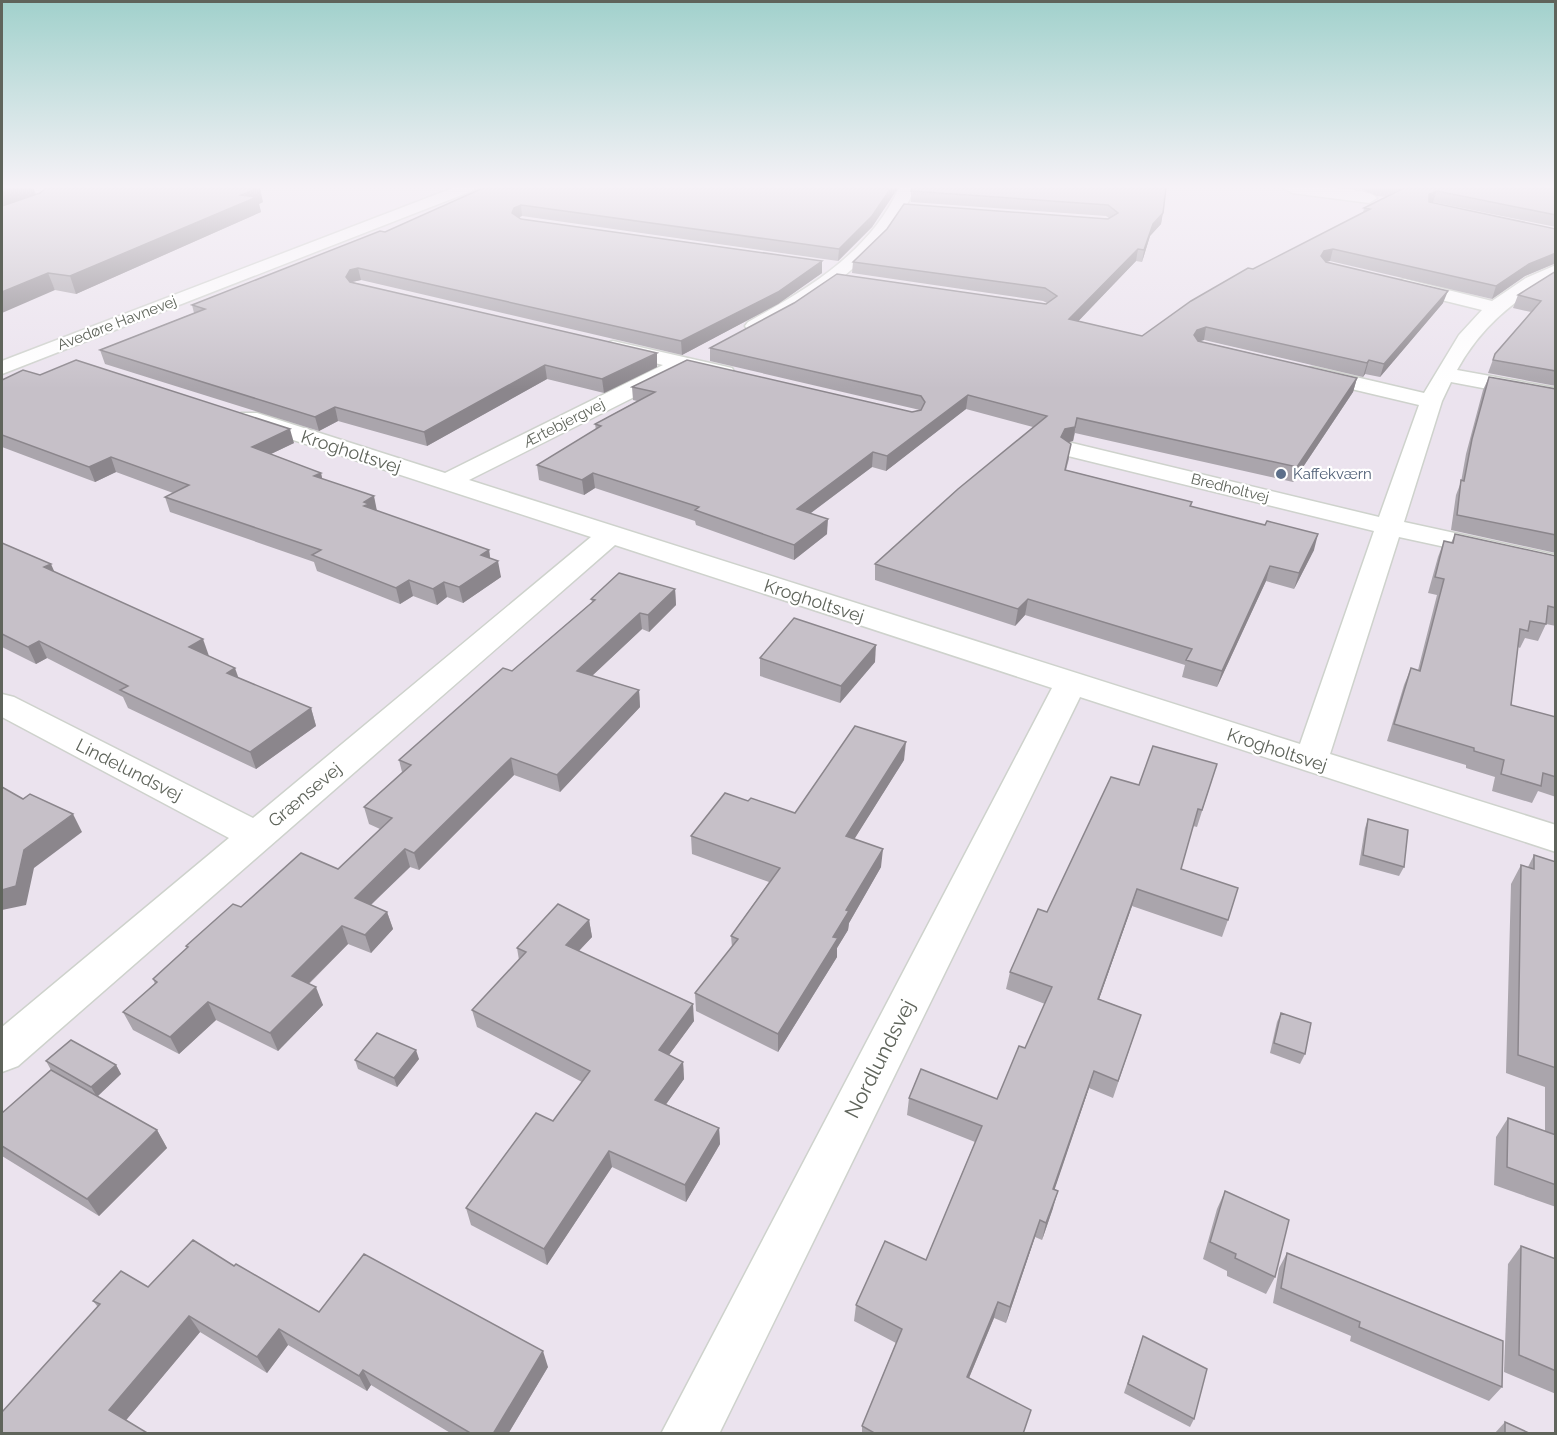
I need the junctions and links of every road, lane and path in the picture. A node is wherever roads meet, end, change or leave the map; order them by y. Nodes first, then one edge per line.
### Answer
1 (254, 255) edge
2 (294, 255) edge
3 (858, 255) edge
4 (1553, 273) edge
5 (1385, 281) edge
6 (1494, 307) junction
7 (735, 337) edge
8 (594, 343) edge
9 (714, 347) edge
10 (2, 350) edge
11 (683, 363) junction
12 (2, 368) edge
13 (1292, 369) edge
14 (1444, 374) junction
15 (739, 377) edge
16 (1556, 395) edge
17 (1431, 401) junction
18 (219, 408) edge
19 (1072, 450) edge
20 (446, 482) junction
21 (1389, 527) junction
22 (609, 536) junction
23 (1556, 563) edge
24 (1070, 684) junction
25 (2, 704) edge
26 (1311, 761) junction
27 (256, 837) junction
28 (1556, 839) edge
29 (2, 1053) edge
30 (689, 1434) edge

1 - 10 street, Avedøre Havnevej
2 - 12 street, Avedøre Havnevej
3 - 7 street
4 - 6 street
5 - 6 street
6 - 14 street
8 - 11 street
9 - 11 street, Ærtebjergvej
11 - 15 street
11 - 20 street, Ærtebjergvej
13 - 17 street
14 - 16 street
14 - 17 street
17 - 21 street
18 - 20 street, Krogholtsvej
19 - 21 street, Bredholtvej
20 - 22 street, Krogholtsvej
21 - 23 street, Bredholtvej
21 - 26 street
22 - 24 street, Krogholtsvej
22 - 27 street, Grænsevej
24 - 26 street, Krogholtsvej
24 - 30 street, Nordlundsvej
25 - 27 street, Lindelundsvej
26 - 28 street, Krogholtsvej
27 - 29 street, Grænsevej

